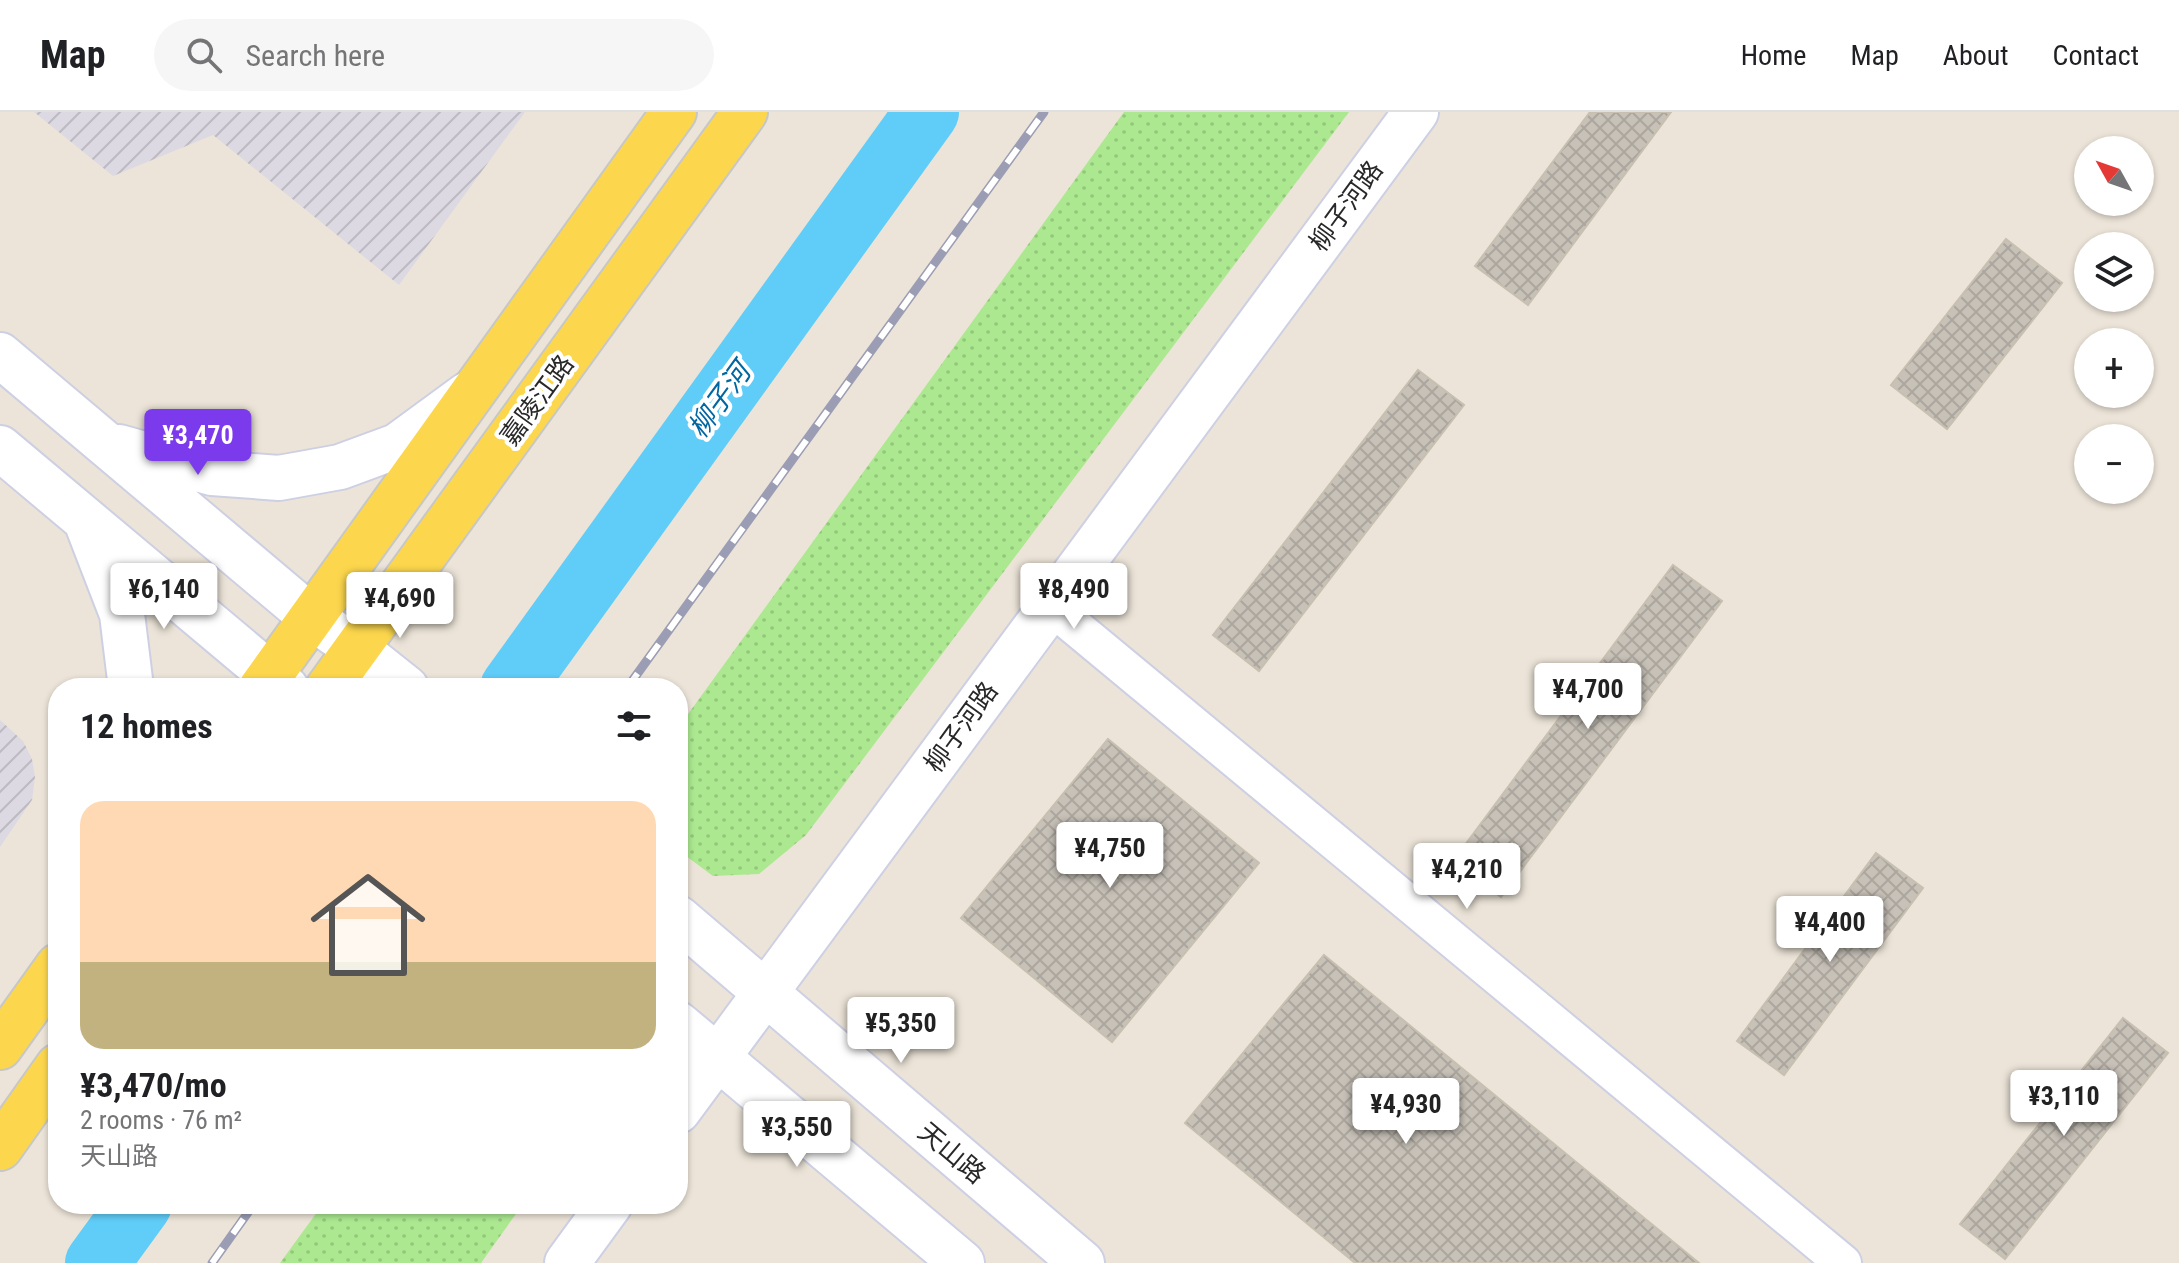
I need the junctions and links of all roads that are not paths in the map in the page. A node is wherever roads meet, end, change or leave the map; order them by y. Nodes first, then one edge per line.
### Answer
1 (674, 112) edge
2 (745, 112) edge
3 (1416, 112) edge
4 (0, 355) edge
5 (474, 390) junction
6 (105, 444) junction
7 (0, 448) edge
8 (85, 520) junction
9 (1050, 606) junction
10 (311, 617) junction
11 (357, 649) junction
12 (130, 678) edge
13 (265, 678) edge
14 (275, 678) edge
15 (335, 678) edge
16 (394, 678) edge
17 (688, 927) edge
18 (48, 980) edge
19 (764, 994) junction
20 (688, 1033) edge
21 (0, 1047) edge
22 (717, 1058) junction
23 (48, 1080) edge
24 (688, 1097) edge
25 (0, 1148) edge
26 (603, 1214) edge
27 (567, 1263) edge
28 (962, 1263) edge
29 (1082, 1263) edge
30 (1843, 1263) edge

1 - 5 main road
2 - 11 main road, 嘉陵江路
3 - 9 street, 柳子河路
4 - 6 street
5 - 6 street
5 - 10 main road
6 - 10 street
7 - 8 street
8 - 12 street
8 - 13 street
9 - 19 street, 柳子河路
9 - 30 street
10 - 11 street
10 - 14 main road
11 - 15 main road, 嘉陵江路
11 - 16 street
17 - 19 street, 天山路
18 - 21 main road
19 - 22 street, 柳子河路
19 - 29 street, 天山路
20 - 22 street
22 - 24 street, 柳子河路
22 - 28 street
23 - 25 main road
26 - 27 street

